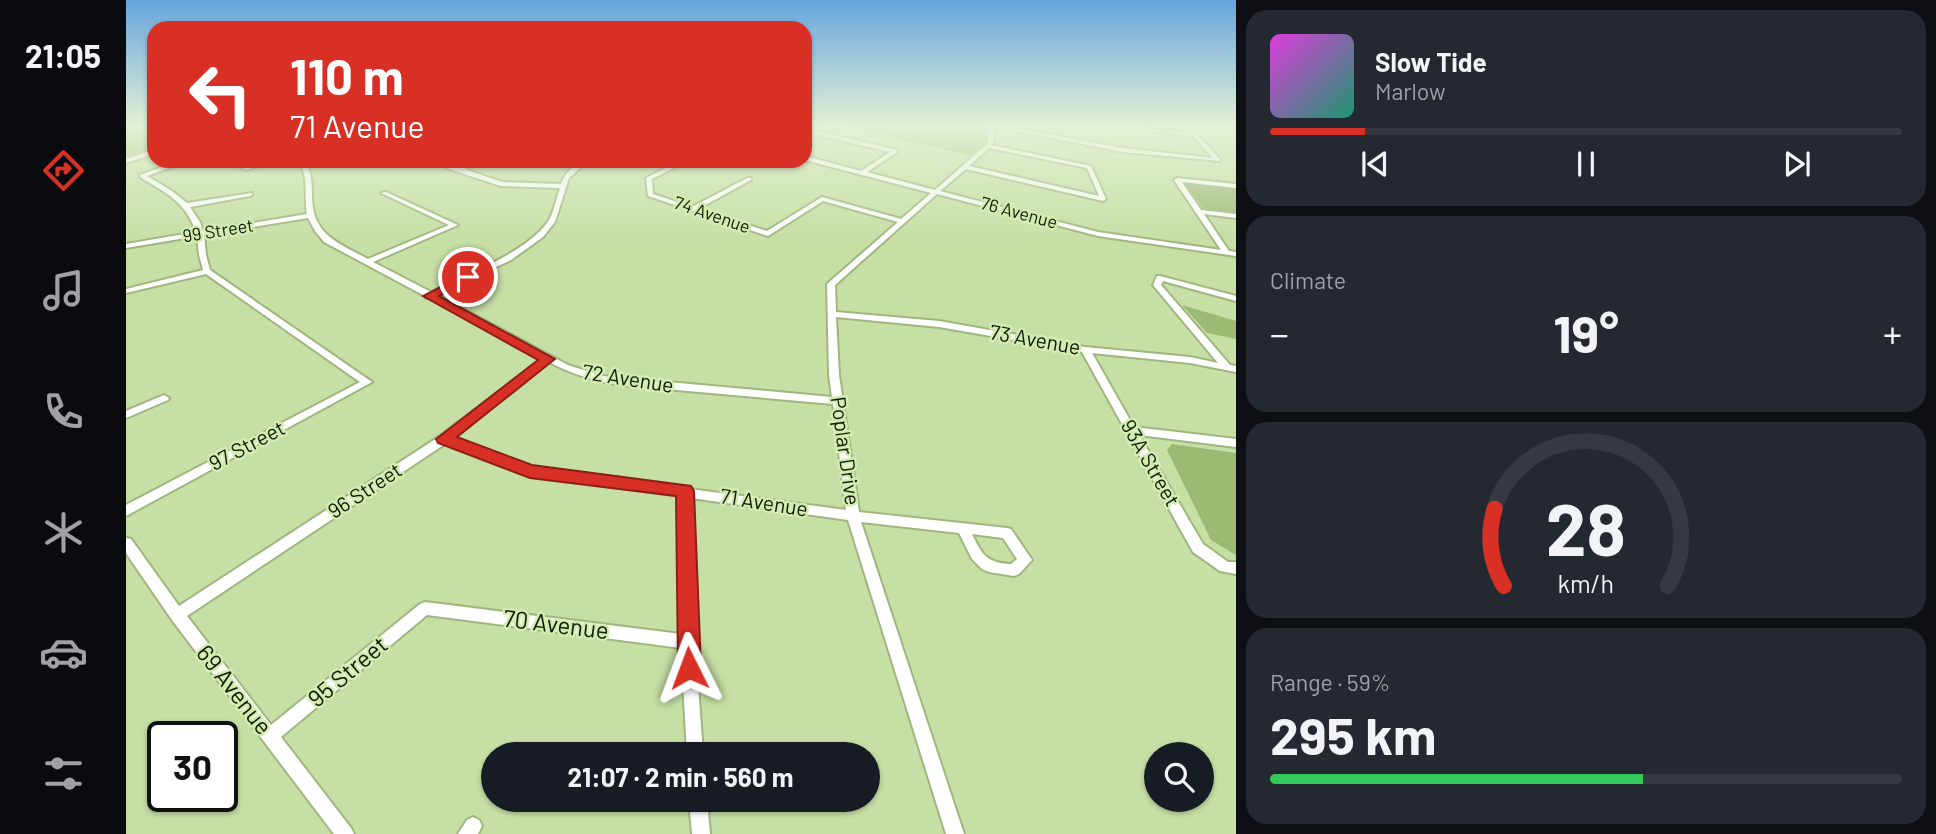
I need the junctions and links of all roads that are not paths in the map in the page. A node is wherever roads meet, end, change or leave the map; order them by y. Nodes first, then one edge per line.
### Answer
1 (827, 164) edge
2 (876, 164) edge
3 (969, 164) edge
4 (1074, 164) edge
5 (966, 167) junction
6 (165, 168) edge
7 (306, 168) edge
8 (452, 168) edge
9 (463, 168) edge
10 (577, 168) edge
11 (670, 168) edge
12 (457, 170) junction
13 (862, 173) junction
14 (749, 179) dead end
15 (563, 186) junction
16 (1236, 186) edge
17 (937, 192) junction
18 (384, 193) dead end
19 (250, 194) dead end
20 (188, 205) junction
21 (693, 209) junction
22 (1200, 212) junction
23 (309, 216) junction
24 (1236, 216) edge
25 (902, 221) junction
26 (200, 234) junction
27 (126, 246) edge
28 (1227, 253) junction
29 (1236, 254) edge
30 (366, 262) junction
31 (207, 271) junction
32 (126, 291) edge
33 (429, 296) junction
34 (1236, 299) edge
35 (833, 314) junction
36 (1085, 349) junction
37 (548, 359) junction
38 (1231, 368) edge
39 (164, 397) dead end
40 (838, 401) junction
41 (126, 415) edge
42 (1131, 430) junction
43 (444, 439) junction
44 (1236, 443) edge
45 (685, 491) junction
46 (126, 511) edge
47 (853, 516) junction
48 (964, 530) junction
49 (126, 543) edge
50 (1231, 568) edge
51 (425, 608) joint
52 (177, 615) junction
53 (688, 642) junction
54 (270, 736) junction
55 (694, 742) edge
56 (699, 812) edge
57 (345, 834) edge
58 (701, 834) edge
59 (955, 834) edge

1 - 13 street, 76 Avenue
2 - 13 street
3 - 5 street, Poplar Drive
4 - 5 street
5 - 17 street, Poplar Drive
6 - 20 street
7 - 23 street
8 - 12 street
9 - 12 street
10 - 15 street
11 - 21 street, 74 Avenue
12 - 15 street
13 - 17 street, 76 Avenue
14 - 21 street
15 - 33 street
16 - 22 street
17 - 25 street, Poplar Drive
17 - 28 street, 76 Avenue
18 - 30 street
19 - 20 street
20 - 26 street
21 - 25 street, 74 Avenue
22 - 24 street
22 - 28 street
23 - 26 street, 99 Street
23 - 30 street, 72 Avenue
25 - 35 street, Poplar Drive
26 - 27 street, 99 Street
26 - 31 street
28 - 29 street, 76 Avenue
30 - 33 street, 72 Avenue
31 - 32 street
31 - 46 street, 97 Street
33 - 37 street, 72 Avenue
34 - 38 street
35 - 36 street, 73 Avenue
35 - 40 street, Poplar Drive
36 - 38 street, 73 Avenue
36 - 42 street, 93A Street
37 - 40 street, 72 Avenue
37 - 43 street, 96 Street
39 - 41 street
40 - 47 street, Poplar Drive
42 - 44 street
42 - 50 street, 93A Street
43 - 45 street, 71 Avenue
43 - 52 street, 96 Street
45 - 47 street, 71 Avenue
45 - 53 street
47 - 48 street, 71 Avenue
47 - 59 street, Poplar Drive
48 - 48 street, 71 Avenue
49 - 52 street, 69 Avenue
51 - 53 street, 70 Avenue
51 - 54 street, 95 Street
52 - 54 street, 69 Avenue
53 - 55 street
54 - 57 street, 69 Avenue
56 - 58 street

